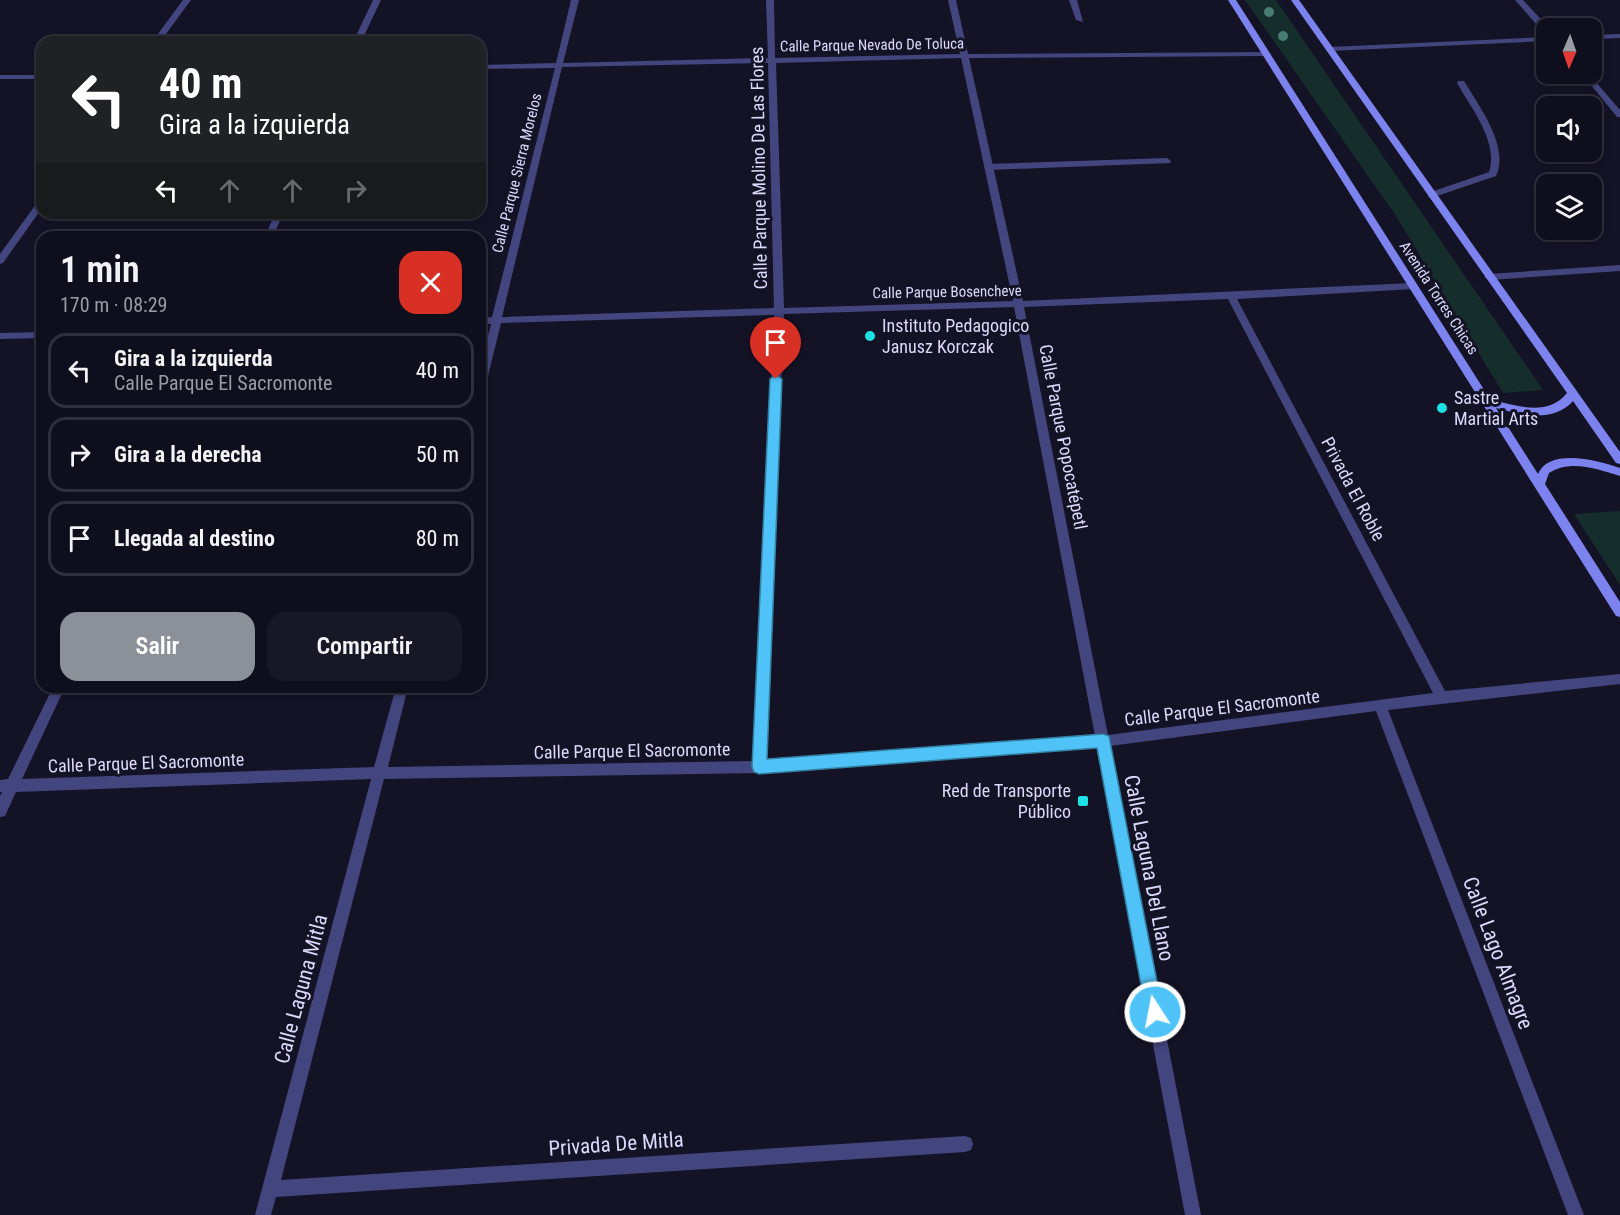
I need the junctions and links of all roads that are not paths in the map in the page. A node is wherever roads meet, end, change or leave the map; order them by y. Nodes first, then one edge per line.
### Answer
1 (187, 0) edge
2 (377, 0) edge
3 (575, 0) edge
4 (770, 0) edge
5 (952, 0) edge
6 (1073, 0) edge
7 (1232, 0) edge
8 (1295, 0) edge
9 (1519, 0) edge
10 (1536, 19) edge
11 (1080, 20) dead end
12 (160, 36) edge
13 (360, 36) edge
14 (1620, 36) edge
15 (1602, 37) edge
16 (1536, 39) edge
17 (1330, 49) junction
18 (1265, 54) junction
19 (964, 56) junction
20 (773, 60) junction
21 (560, 65) junction
22 (486, 67) edge
23 (0, 77) edge
24 (36, 77) edge
25 (1461, 83) dead end
26 (1594, 84) edge
27 (1620, 115) edge
28 (1167, 161) dead end
29 (988, 167) junction
30 (1431, 195) junction
31 (36, 210) edge
32 (0, 261) edge
33 (1620, 268) edge
34 (1489, 277) junction
35 (1413, 286) junction
36 (1232, 298) junction
37 (1019, 306) junction
38 (779, 311) junction
39 (498, 320) junction
40 (486, 321) edge
41 (36, 335) edge
42 (0, 336) edge
43 (486, 365) edge
44 (1572, 395) junction
45 (1488, 402) junction
46 (1620, 460) edge
47 (1620, 472) edge
48 (1540, 482) junction
49 (1620, 612) edge
50 (1620, 679) edge
51 (56, 693) edge
52 (400, 693) edge
53 (1442, 697) junction
54 (1380, 706) junction
55 (1103, 741) junction
56 (759, 767) junction
57 (379, 773) junction
58 (6, 786) edge
59 (0, 811) edge
60 (965, 1144) dead end
61 (270, 1190) junction
62 (263, 1215) edge
63 (1193, 1215) edge
64 (1576, 1215) edge

1 - 12 street
2 - 13 street
3 - 21 street, Calle Parque Sierra Morelos
4 - 20 street, Calle Parque Molino De Las Flores
5 - 19 street, Calle Parque Popocatépetl
6 - 11 street
7 - 18 main road, Avenida Torres Chicas
8 - 17 main road
9 - 10 street
14 - 15 street
16 - 17 street
17 - 30 main road
18 - 19 street, Calle Parque Nevado De Toluca
18 - 35 main road, Avenida Torres Chicas
19 - 20 street, Calle Parque Nevado De Toluca
19 - 29 street, Calle Parque Popocatépetl
20 - 21 street, Calle Parque Nevado De Toluca
20 - 38 street, Calle Parque Molino De Las Flores
21 - 22 street, Calle Parque Nevado De Toluca
21 - 39 street, Calle Parque Sierra Morelos
23 - 24 street
25 - 30 street
26 - 27 street
28 - 29 street
29 - 37 street, Calle Parque Popocatépetl
30 - 34 main road
31 - 32 street
33 - 34 street
34 - 44 main road
35 - 36 street, Calle Parque Bosencheve
35 - 45 main road, Avenida Torres Chicas
36 - 37 street, Calle Parque Bosencheve
36 - 53 street, Privada El Roble
37 - 38 street, Calle Parque Bosencheve
37 - 55 street, Calle Parque Popocatépetl
38 - 39 street, Calle Parque Bosencheve
38 - 56 street, Calle Parque Molino De Las Flores
39 - 40 street, Calle Parque Bosencheve
39 - 43 street, Calle Parque Sierra Morelos
41 - 42 street
44 - 45 main road
44 - 46 main road
45 - 48 main road, Avenida Torres Chicas
47 - 48 main road
48 - 49 main road, Avenida Torres Chicas
50 - 53 street, Calle Parque El Sacromonte
51 - 58 street
52 - 57 street
53 - 54 street, Calle Parque El Sacromonte
54 - 55 street, Calle Parque El Sacromonte
54 - 64 street, Calle Lago Almagre
55 - 56 street, Calle Parque El Sacromonte
55 - 63 street, Calle Laguna Del Llano
56 - 57 street, Calle Parque El Sacromonte
57 - 58 street, Calle Parque El Sacromonte
57 - 61 street, Calle Laguna Mitla
58 - 59 street
60 - 61 street, Privada De Mitla
61 - 62 street, Calle Laguna Mitla

